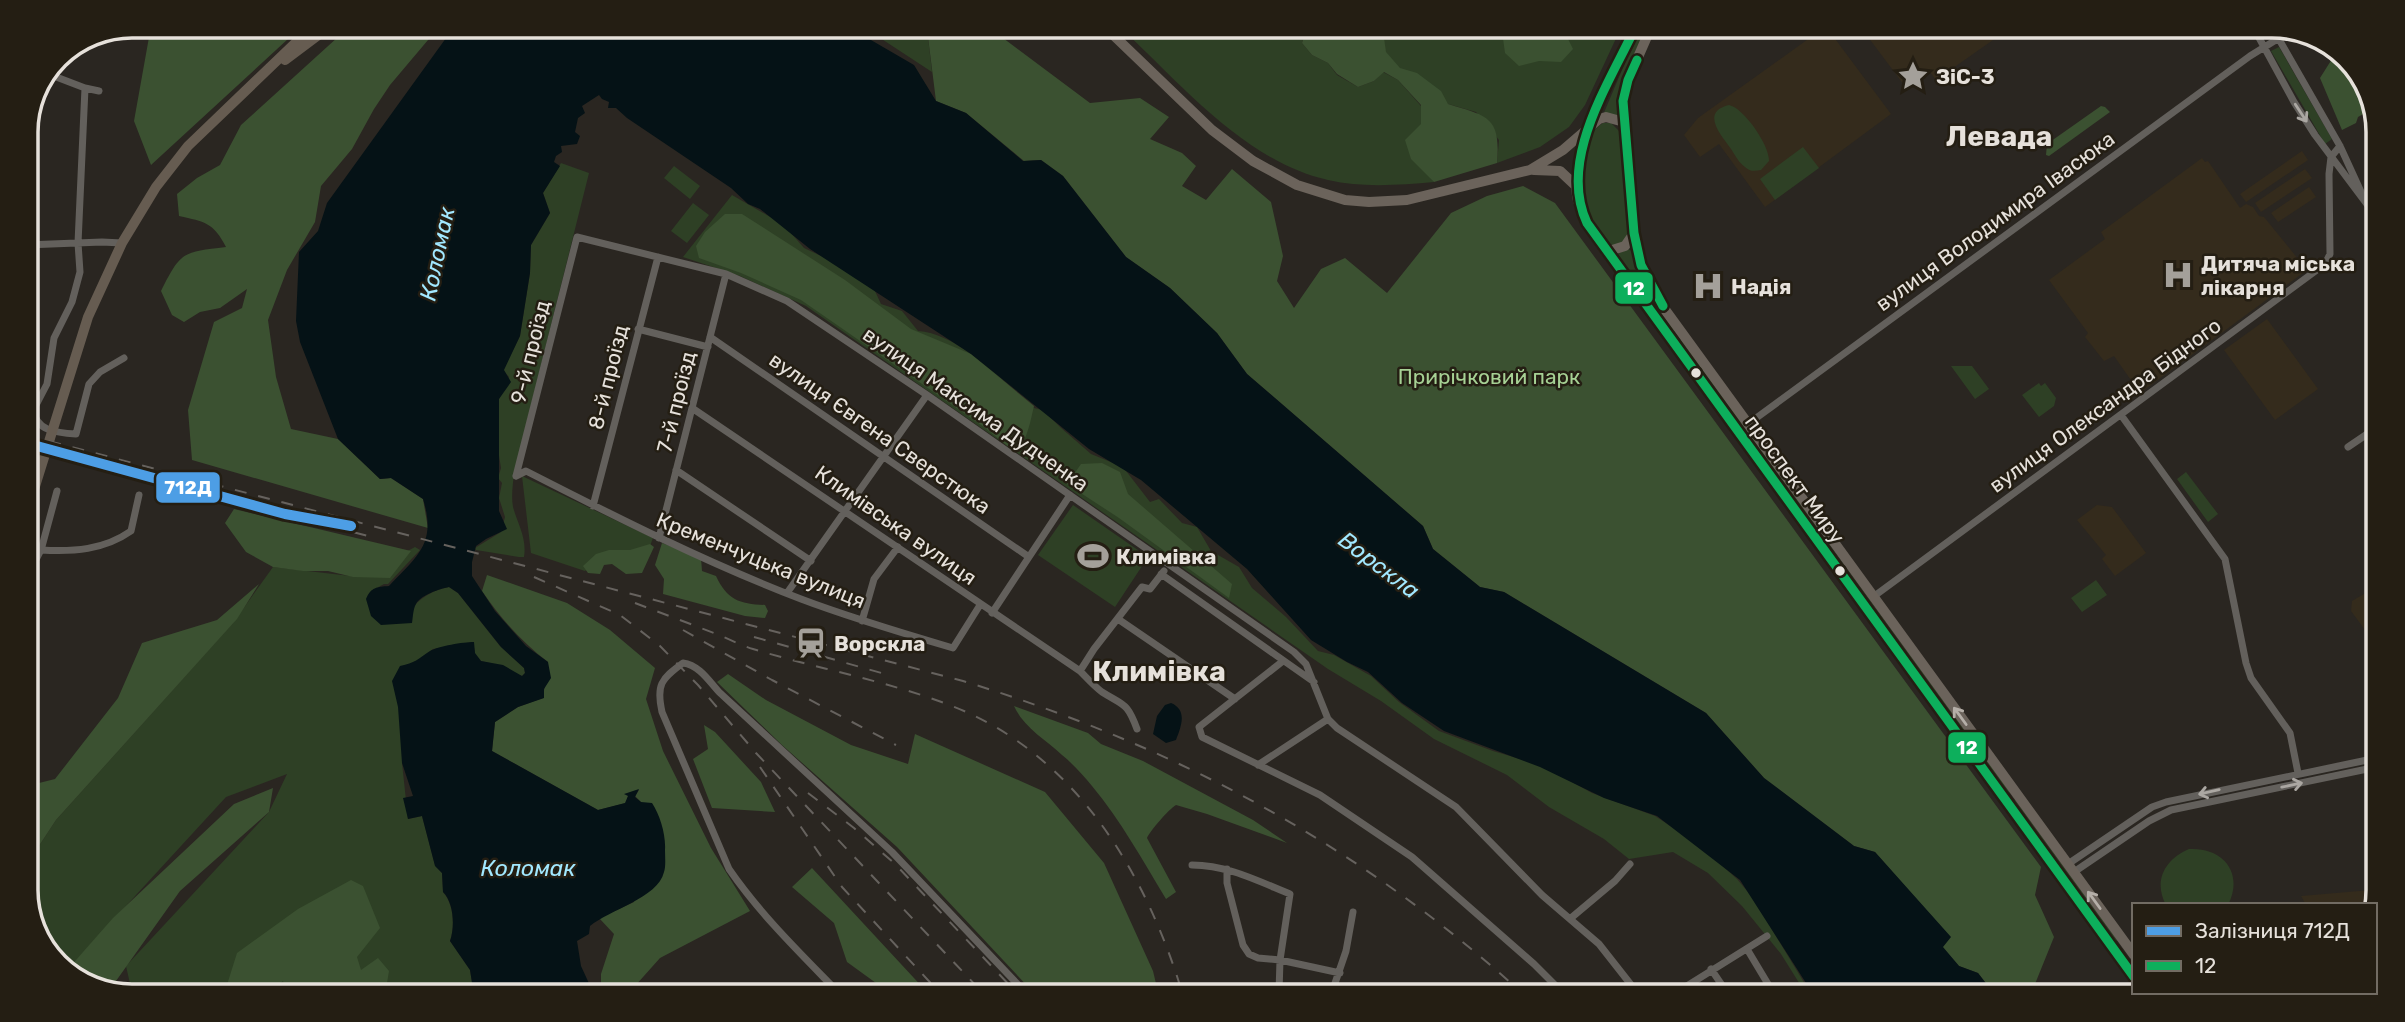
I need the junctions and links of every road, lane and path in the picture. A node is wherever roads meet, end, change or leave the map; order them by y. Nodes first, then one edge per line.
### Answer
1 (300, 38) edge
2 (315, 38) edge
3 (1116, 38) edge
4 (1630, 38) edge
5 (1646, 38) edge
6 (2259, 38) edge
7 (2274, 38) edge
8 (2279, 39) edge
9 (2263, 46) junction
10 (57, 77) edge
11 (85, 88) junction
12 (99, 91) dead end
13 (241, 94) junction
14 (1624, 122) junction
15 (1592, 123) junction
16 (2340, 146) junction
17 (2331, 157) junction
18 (1530, 170) junction
19 (1576, 186) junction
20 (2366, 205) joint
21 (1634, 233) junction
22 (577, 237) joint
23 (78, 243) junction
24 (122, 243) junction
25 (39, 244) edge
26 (1606, 252) junction
27 (659, 257) junction
28 (726, 274) junction
29 (638, 329) junction
30 (1681, 332) junction
31 (710, 337) junction
32 (1670, 339) junction
33 (708, 347) junction
34 (124, 358) dead end
35 (927, 395) junction
36 (39, 399) edge
37 (692, 408) junction
38 (2121, 415) junction
39 (39, 423) edge
40 (1748, 424) junction
41 (2366, 435) edge
42 (2348, 447) dead end
43 (883, 456) junction
44 (676, 470) junction
45 (39, 473) edge
46 (516, 476) joint
47 (57, 491) dead end
48 (139, 495) dead end
49 (1070, 495) junction
50 (593, 506) junction
51 (845, 511) junction
52 (1823, 527) junction
53 (1812, 535) junction
54 (659, 538) junction
55 (898, 547) junction
56 (41, 550) junction
57 (39, 554) edge
58 (1029, 558) junction
59 (811, 561) junction
60 (1168, 565) junction
61 (1161, 574) junction
62 (788, 593) junction
63 (1874, 597) junction
64 (980, 605) junction
65 (992, 613) junction
66 (1118, 619) junction
67 (862, 621) junction
68 (1283, 661) junction
69 (1080, 671) junction
70 (1314, 682) junction
71 (1235, 699) junction
72 (1328, 719) junction
73 (1137, 729) dead end
74 (2366, 760) edge
75 (1258, 765) junction
76 (2366, 769) edge
77 (2298, 774) junction
78 (2239, 785) junction
79 (2017, 794) junction
80 (2241, 796) junction
81 (2007, 801) junction
82 (1630, 864) dead end
83 (1192, 865) dead end
84 (2071, 868) junction
85 (1227, 869) junction
86 (1353, 912) dead end
87 (1571, 918) junction
88 (1767, 936) dead end
89 (2124, 942) junction
90 (1747, 949) junction
91 (2113, 950) junction
92 (2132, 952) edge
93 (1280, 960) junction
94 (1711, 969) junction
95 (1340, 973) junction
96 (2132, 974) edge
97 (829, 984) edge
98 (1017, 984) edge
99 (1279, 984) edge
100 (1335, 984) edge
101 (1554, 984) edge
102 (1631, 984) edge
103 (1688, 984) edge
104 (1721, 984) edge
105 (1768, 984) edge

1 - 13 highway
2 - 13 highway
3 - 18 main road
4 - 15 main road, проспект Миру
5 - 14 main road, проспект Миру
6 - 9 street
7 - 9 street, вулиця Володимира Івасюка
8 - 16 street
9 -> 17 street
9 - 40 street, вулиця Володимира Івасюка
10 - 11 street
11 - 12 street
11 - 23 street
13 - 24 highway
14 - 15 main road
14 - 21 main road, проспект Миру
15 - 18 main road
15 - 19 main road, проспект Миру
16 - 17 street
16 - 20 street
17 - 20 street
17 - 38 street, вулиця Олександра Бідного
18 - 19 main road
19 - 26 main road, проспект Миру
21 - 26 main road
21 - 30 main road, проспект Миру
22 - 27 street, вулиця Максима Дудченка
22 - 46 street, 9-й проїзд
23 - 24 street
23 - 25 street
23 - 36 street
24 - 45 highway
26 - 32 main road, проспект Миру
27 - 28 street, вулиця Максима Дудченка
27 - 29 street, 8-й проїзд
28 - 31 street, 7-й проїзд
28 - 35 street, вулиця Максима Дудченка
29 - 33 street
29 - 50 street, 8-й проїзд
30 - 32 main road
30 - 40 main road, проспект Миру
31 - 33 street, 7-й проїзд
31 - 43 street, вулиця Євгена Сверстюка
32 - 53 main road, проспект Миру
33 - 37 street, 7-й проїзд
34 - 39 street
35 - 43 street
35 - 49 street, вулиця Максима Дудченка
37 - 44 street, 7-й проїзд
37 - 51 street, Климівська вулиця
38 - 63 street, вулиця Олександра Бідного
38 - 77 street
40 - 52 main road, проспект Миру
41 - 42 street
43 - 51 street
43 - 58 street, вулиця Євгена Сверстюка
44 - 54 street, 7-й проїзд
44 - 59 street
46 - 50 street, Кременчуцька вулиця
47 - 56 street
48 - 56 street
49 - 58 street
49 - 60 street, вулиця Максима Дудченка
50 - 54 street, Кременчуцька вулиця
51 - 55 street, Климівська вулиця
51 - 59 street
52 - 53 main road
52 - 63 main road, проспект Миру
53 - 81 main road, проспект Миру
54 - 62 street, Кременчуцька вулиця
55 - 64 street, Климівська вулиця
55 - 67 street
56 - 57 street
58 - 65 street
59 - 62 street
60 - 61 street
60 - 70 street, вулиця Максима Дудченка
61 - 66 street
61 - 68 street
62 - 67 street, Кременчуцька вулиця
79 -> 63 main road, проспект Миру
64 - 65 street, Климівська вулиця
64 - 67 street, Кременчуцька вулиця
65 - 69 street, Климівська вулиця
66 - 69 street
66 - 71 street
68 - 70 street
68 - 71 street
69 - 73 street
70 - 72 street, вулиця Максима Дудченка
71 - 75 street
72 - 75 street
72 - 87 street
74 - 77 street
75 - 101 street
80 -> 76 street
77 - 78 street
78 - 80 street
78 -> 84 street
79 - 81 main road
79 - 84 main road, проспект Миру
80 - 84 street
81 - 91 main road, проспект Миру
82 - 87 street
83 - 85 street
89 -> 84 main road, проспект Миру
85 - 93 street
85 - 93 street
86 - 95 street
87 - 102 street
88 - 90 street
89 - 91 main road
89 - 92 main road, проспект Миру
90 - 94 street
90 - 105 street
91 - 96 main road, проспект Миру
93 - 95 street
93 - 99 street
94 - 103 street
94 - 104 street
95 - 100 street
97 - 98 street

